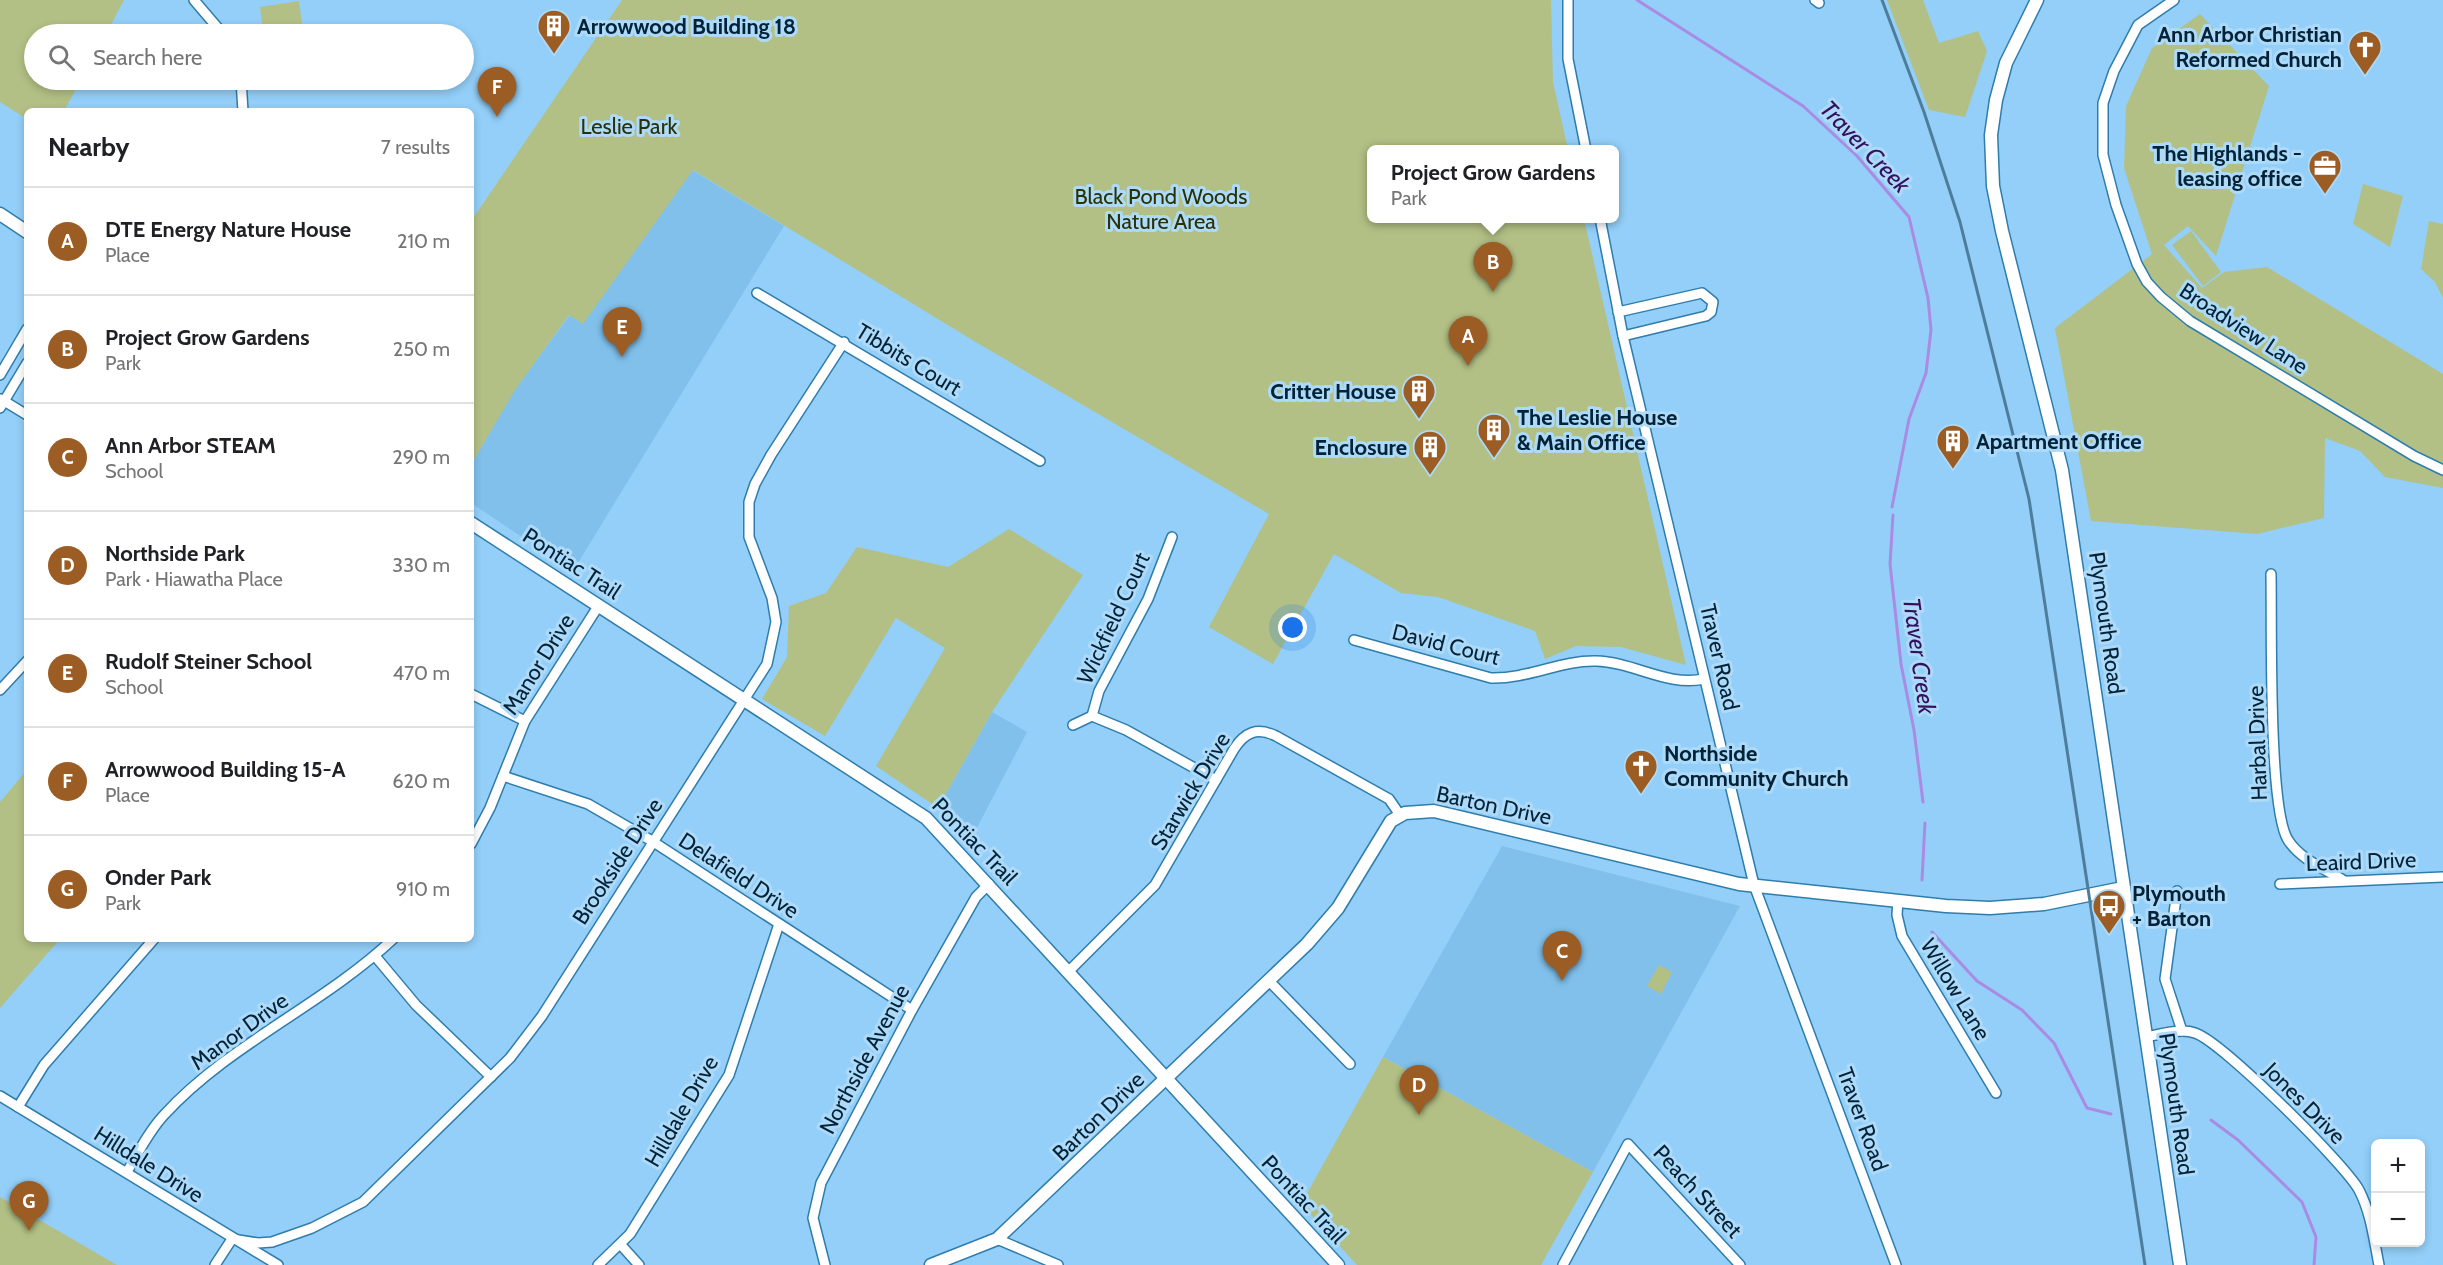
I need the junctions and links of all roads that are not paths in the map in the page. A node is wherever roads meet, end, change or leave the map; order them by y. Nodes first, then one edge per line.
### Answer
1 (194, 0) edge
2 (1568, 0) edge
3 (2037, 0) edge
4 (2174, 0) edge
5 (214, 24) edge
6 (242, 90) edge
7 (243, 108) edge
8 (1585, 145) edge
9 (0, 214) edge
10 (1601, 223) edge
11 (24, 230) edge
12 (757, 293) dead end
13 (1618, 312) junction
14 (24, 334) edge
15 (1623, 336) junction
16 (844, 342) junction
17 (24, 368) edge
18 (0, 375) edge
19 (2, 402) edge
20 (24, 413) edge
21 (1040, 460) dead end
22 (2443, 470) edge
23 (474, 524) edge
24 (1172, 537) dead end
25 (2271, 574) dead end
26 (598, 606) junction
27 (1354, 640) dead end
28 (24, 664) edge
29 (1704, 679) junction
30 (0, 690) edge
31 (474, 696) edge
32 (745, 700) junction
33 (1092, 716) junction
34 (525, 721) junction
35 (1074, 725) dead end
36 (503, 776) junction
37 (1215, 780) junction
38 (1400, 815) junction
39 (474, 838) edge
40 (652, 842) junction
41 (2443, 877) edge
42 (2343, 880) junction
43 (989, 884) junction
44 (2280, 884) dead end
45 (1754, 885) junction
46 (2123, 888) junction
47 (2177, 891) dead end
48 (1898, 900) junction
49 (778, 924) junction
50 (151, 942) edge
51 (390, 942) edge
52 (375, 956) junction
53 (1068, 972) junction
54 (1270, 982) junction
55 (912, 1010) junction
56 (2182, 1031) junction
57 (2146, 1036) junction
58 (1350, 1064) dead end
59 (491, 1077) junction
60 (1168, 1078) junction
61 (1996, 1093) dead end
62 (0, 1096) edge
63 (18, 1107) junction
64 (127, 1172) junction
65 (232, 1239) junction
66 (997, 1239) junction
67 (621, 1245) junction
68 (215, 1265) edge
69 (278, 1265) edge
70 (598, 1265) edge
71 (639, 1265) edge
72 (825, 1265) edge
73 (931, 1265) edge
74 (1058, 1265) edge
75 (1338, 1265) edge
76 (1563, 1265) edge
77 (1740, 1265) edge
78 (1896, 1265) edge
79 (2180, 1265) edge
80 (2379, 1265) edge

1 - 5 street
2 - 8 street
3 - 46 main road, Plymouth Road
4 - 22 street, Broadview Lane
6 - 7 street
9 - 11 main road
10 - 13 street, Traver Road
12 - 16 street, Tibbits Court
13 - 15 street, Traver Road
13 - 15 street
14 - 18 street
15 - 29 street, Traver Road
16 - 21 street, Tibbits Court
16 - 32 street, Brookside Drive
17 - 19 street
19 - 20 street
23 - 26 main road, Pontiac Trail
24 - 33 street, Wickfield Court
25 - 42 street, Harbal Drive
26 - 32 main road, Pontiac Trail
26 - 34 street, Manor Drive
27 - 29 street, David Court
28 - 30 street
29 - 45 street, Traver Road
31 - 34 street
32 - 40 street, Brookside Drive
32 - 43 main road, Pontiac Trail
33 - 35 street, Wickfield Court
33 - 37 street, Wickfield Court
34 - 36 street, Manor Drive
36 - 39 street, Manor Drive
36 - 40 street, Delafield Drive
37 - 38 street, Starwick Drive
37 - 53 street, Starwick Drive
38 - 45 main road, Barton Drive
38 - 54 main road, Barton Drive
40 - 49 street, Delafield Drive
40 - 59 street, Brookside Drive
41 - 42 street, Leaird Drive
42 - 44 street, Leaird Drive
43 - 53 main road, Pontiac Trail
43 - 55 street, Northside Avenue
45 - 48 main road, Barton Drive
45 - 78 street, Traver Road
46 - 48 main road, Barton Drive
46 - 57 main road, Plymouth Road
47 - 56 street
48 - 61 street, Willow Lane
49 - 55 street, Delafield Drive
49 - 67 street, Hilldale Drive
50 - 63 street
51 - 52 street, Manor Drive
52 - 59 street
52 - 64 street, Manor Drive
53 - 60 main road, Pontiac Trail
54 - 58 street
54 - 60 main road, Barton Drive
55 - 72 street, Northside Avenue
56 - 57 street, Jones Drive
56 - 80 street, Jones Drive
57 - 79 main road, Plymouth Road
59 - 65 street, Brookside Drive
60 - 66 main road, Barton Drive
60 - 75 main road, Pontiac Trail
62 - 63 street, Hilldale Drive
63 - 64 street, Hilldale Drive
64 - 65 street, Hilldale Drive
65 - 68 street
65 - 69 street, Hilldale Drive
66 - 73 main road, Barton Drive
66 - 74 street
67 - 70 street, Hilldale Drive
67 - 71 street
76 - 77 street, Peach Street

